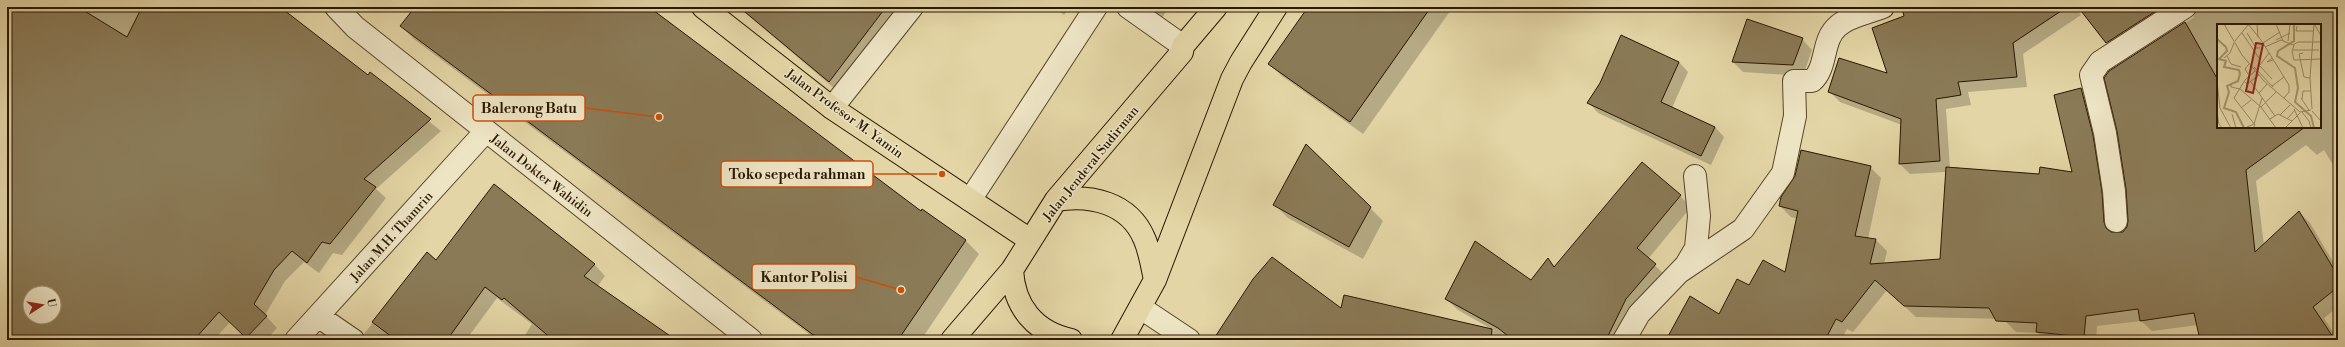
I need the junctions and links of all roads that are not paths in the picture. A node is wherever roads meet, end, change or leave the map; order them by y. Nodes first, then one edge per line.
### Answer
1 (336, 7) edge
2 (703, 7) edge
3 (912, 7) edge
4 (1096, 7) edge
5 (1128, 7) edge
6 (1216, 7) edge
7 (1276, 7) edge
8 (1883, 7) edge
9 (2185, 7) edge
10 (1183, 46) junction
11 (832, 108) junction
12 (486, 131) junction
13 (1695, 176) dead end
14 (970, 200) junction
15 (1056, 200) junction
16 (2116, 221) dead end
17 (1030, 240) junction
18 (1012, 270) junction
19 (1681, 271) junction
20 (1155, 280) junction
21 (1141, 308) junction
22 (318, 316) junction
23 (1118, 339) edge
24 (296, 340) edge
25 (353, 340) edge
26 (751, 340) edge
27 (952, 340) edge
28 (1071, 340) edge
29 (1189, 340) edge
30 (1624, 340) edge

1 - 12 street, Jalan Dokter Wahidin
2 - 11 main road, Jalan Profesor M. Yamin
3 - 11 street
4 - 14 street
5 - 10 street
6 - 10 main road, Jalan Jenderal Sudirman
7 - 20 main road
8 - 19 street
9 - 16 street
10 - 15 main road, Jalan Jenderal Sudirman
11 - 14 main road, Jalan Profesor M. Yamin
12 - 22 street, Jalan M.H. Thamrin
12 - 26 street, Jalan Dokter Wahidin
13 - 19 street
14 - 17 main road, Jalan Profesor M. Yamin
15 - 17 main road, Jalan Jenderal Sudirman
15 - 20 main road
17 - 18 main road, Jalan Jenderal Sudirman
18 - 27 main road, Jalan Jenderal Sudirman
18 - 28 main road
19 - 30 street
20 - 21 main road
21 - 23 main road
21 - 29 street
22 - 24 street, Jalan M.H. Thamrin
22 - 25 street

